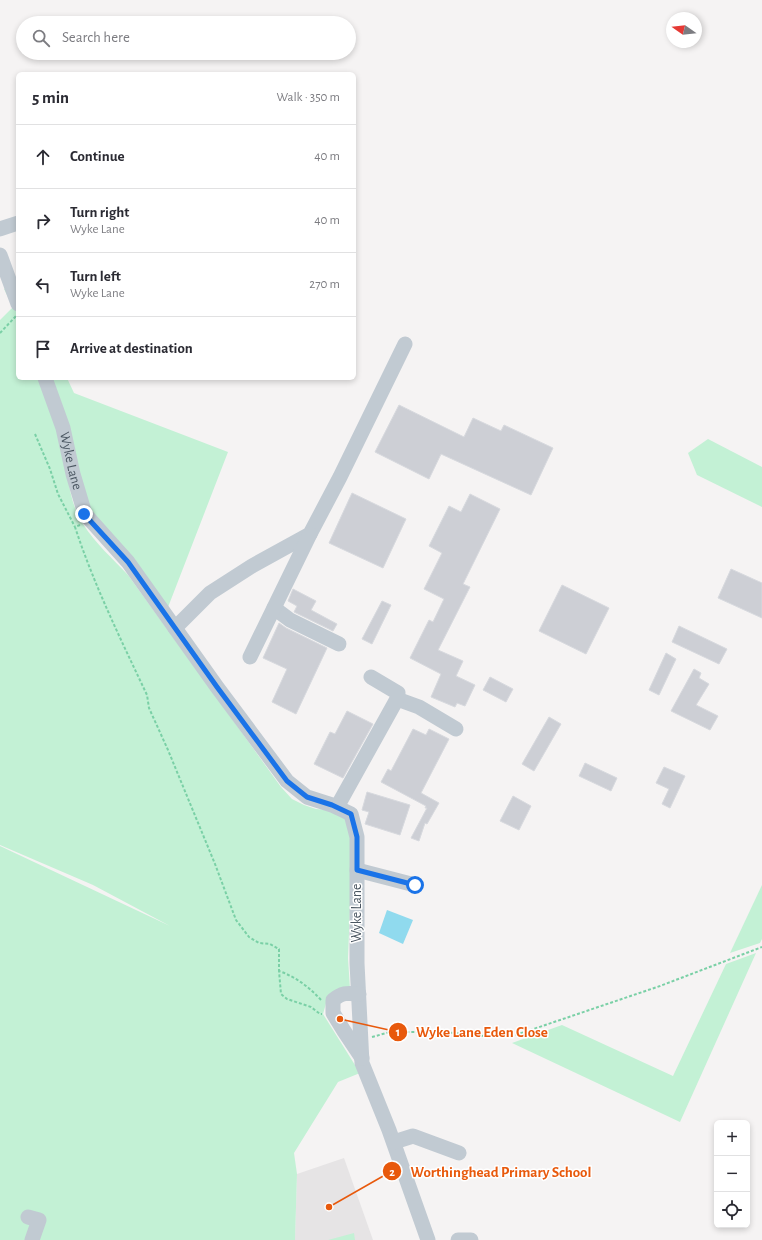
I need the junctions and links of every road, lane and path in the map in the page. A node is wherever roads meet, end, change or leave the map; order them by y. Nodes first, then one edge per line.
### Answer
1 (16, 224) edge
2 (0, 229) edge
3 (0, 255) edge
4 (16, 299) edge
5 (16, 316) edge
6 (0, 333) edge
7 (405, 344) dead end
8 (46, 380) edge
9 (35, 434) dead end
10 (89, 519) junction
11 (75, 527) junction
12 (310, 534) junction
13 (274, 608) junction
14 (175, 628) junction
15 (340, 644) dead end
16 (250, 657) dead end
17 (371, 677) dead end
18 (397, 699) junction
19 (456, 728) dead end
20 (337, 807) junction
21 (357, 870) junction
22 (415, 885) dead end
23 (762, 947) edge
24 (279, 971) junction
25 (359, 994) junction
26 (333, 1009) junction
27 (361, 1040) junction
28 (362, 1058) junction
29 (394, 1142) junction
30 (459, 1153) dead end
31 (28, 1217) dead end
32 (32, 1240) edge
33 (428, 1240) edge
34 (458, 1240) edge
35 (471, 1240) edge

1 - 2 street
3 - 4 street
5 - 6 path
7 - 12 street
8 - 10 street, Wyke Lane
9 - 11 path
10 - 11 path
10 - 14 street, Wyke Lane
11 - 24 path
12 - 13 street
12 - 14 street
13 - 15 street
13 - 16 street
14 - 20 street, Wyke Lane
17 - 18 street
18 - 19 street
18 - 20 street
20 - 21 street, Wyke Lane
21 - 22 street
21 - 25 street, Wyke Lane
23 - 27 path
24 - 26 path
24 - 26 path
25 - 26 street
25 - 27 street, Wyke Lane
26 - 28 street
27 - 28 street, Wyke Lane
28 - 29 street, Wyke Lane
29 - 30 street
29 - 33 street, Wyke Lane
31 - 32 street
34 - 35 street

